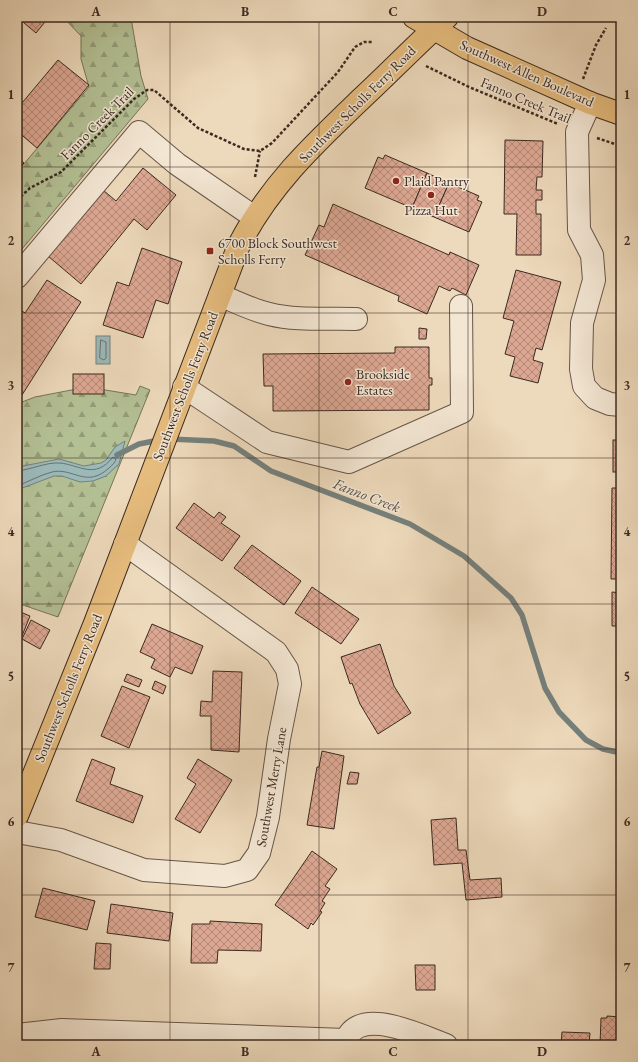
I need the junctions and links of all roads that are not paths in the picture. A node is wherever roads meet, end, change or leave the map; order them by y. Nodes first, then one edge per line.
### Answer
1 (414, 17) edge
2 (441, 22) edge
3 (583, 99) junction
4 (621, 114) edge
5 (254, 217) junction
6 (17, 277) edge
7 (220, 295) junction
8 (461, 306) dead end
9 (356, 319) dead end
10 (184, 387) junction
11 (621, 405) edge
12 (126, 544) junction
13 (17, 816) edge
14 (17, 832) edge
15 (17, 1035) edge
16 (346, 1043) edge
17 (446, 1045) edge

1 - 2 main road, Southwest Allen Boulevard
2 - 3 main road, Southwest Allen Boulevard
2 - 5 main road, Southwest Scholls Ferry Road
3 - 4 main road, Southwest Allen Boulevard
3 - 11 street
5 - 6 street
5 - 7 main road, Southwest Scholls Ferry Road
7 - 9 street
7 - 10 main road, Southwest Scholls Ferry Road
8 - 10 street
10 - 12 main road, Southwest Scholls Ferry Road
12 - 13 main road, Southwest Scholls Ferry Road
12 - 14 street, Southwest Merry Lane
15 - 16 street
16 - 17 street

